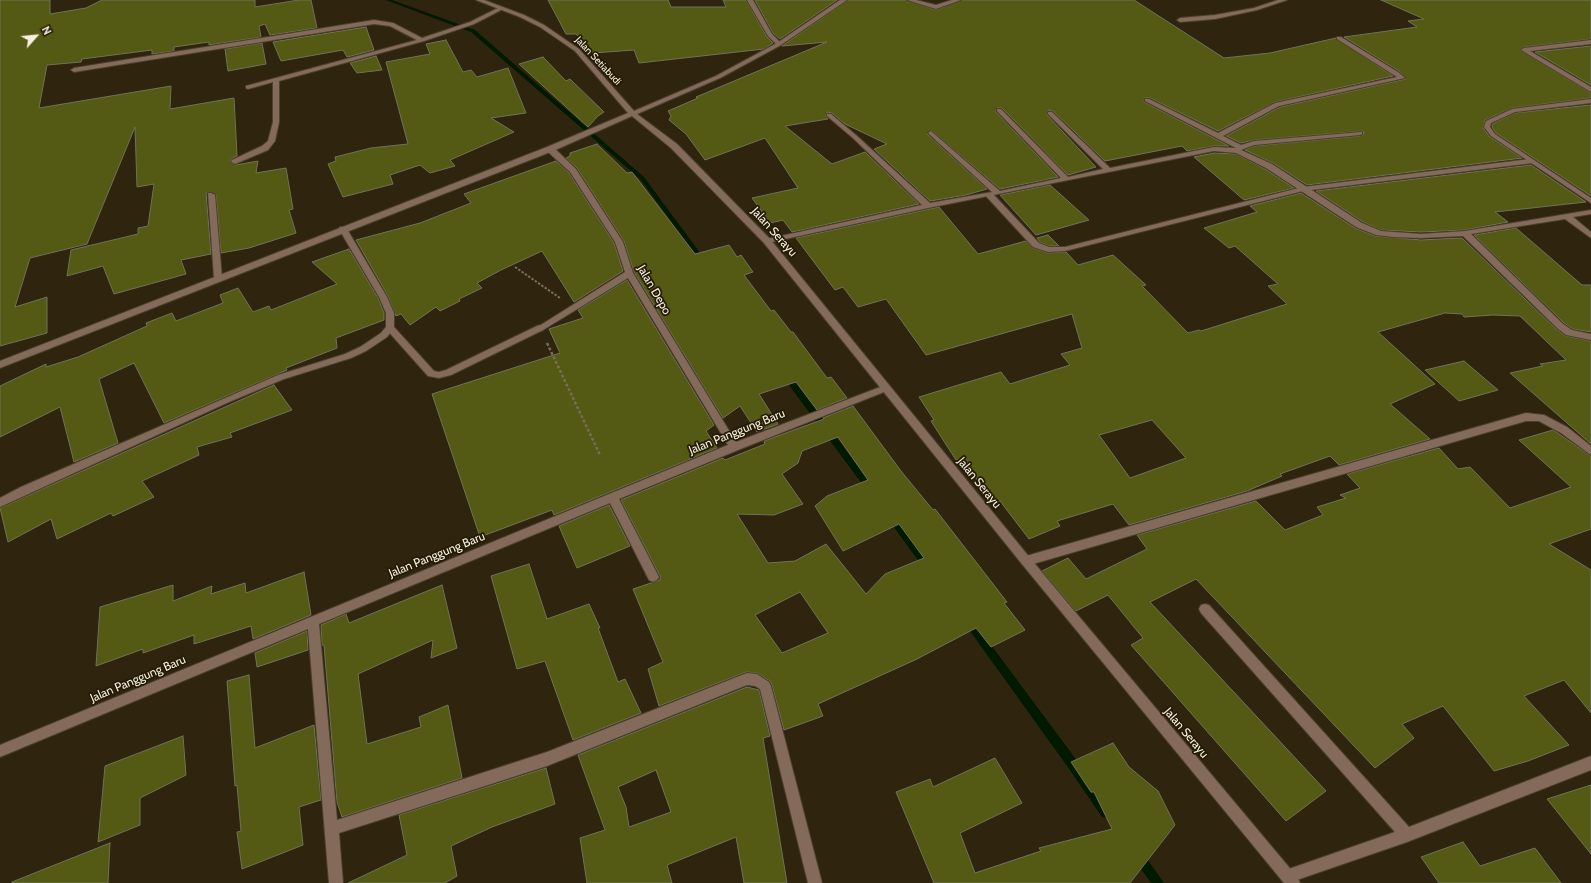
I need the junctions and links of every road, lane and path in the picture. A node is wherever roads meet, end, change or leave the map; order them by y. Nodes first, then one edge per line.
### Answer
1 (479, 0) edge
2 (750, 0) edge
3 (844, 0) edge
4 (910, 0) edge
5 (958, 0) edge
6 (1284, 0) edge
7 (502, 8) junction
8 (1180, 20) dead end
9 (1339, 38) dead end
10 (422, 40) junction
11 (1591, 42) edge
12 (778, 44) junction
13 (74, 70) dead end
14 (276, 81) junction
15 (248, 87) dead end
16 (1591, 90) edge
17 (1147, 100) dead end
18 (1591, 101) edge
19 (999, 110) dead end
20 (632, 113) junction
21 (1050, 113) dead end
22 (829, 115) dead end
23 (930, 133) dead end
24 (1360, 133) dead end
25 (1219, 135) junction
26 (550, 149) junction
27 (1238, 149) junction
28 (1530, 161) junction
29 (235, 162) dead end
30 (1108, 170) junction
31 (1066, 179) junction
32 (1303, 189) junction
33 (998, 193) junction
34 (211, 195) dead end
35 (989, 195) junction
36 (1591, 201) edge
37 (928, 206) junction
38 (1591, 212) edge
39 (1566, 216) junction
40 (343, 229) junction
41 (1465, 233) junction
42 (1591, 236) edge
43 (767, 241) junction
44 (515, 267) dead end
45 (628, 273) junction
46 (218, 278) junction
47 (573, 307) junction
48 (390, 328) junction
49 (540, 328) junction
50 (1591, 337) edge
51 (0, 365) edge
52 (886, 388) junction
53 (734, 447) junction
54 (1591, 451) edge
55 (600, 454) dead end
56 (612, 497) junction
57 (0, 503) edge
58 (1026, 561) junction
59 (653, 577) dead end
60 (1205, 609) dead end
61 (313, 620) junction
62 (0, 751) edge
63 (1591, 763) edge
64 (331, 829) junction
65 (1407, 835) junction
66 (1291, 880) edge
67 (336, 883) edge
68 (814, 883) edge

1 - 7 street, Jalan Setiabudi
2 - 12 street
3 - 12 street
4 - 5 street
6 - 8 street
7 - 10 street
7 - 20 street, Jalan Setiabudi
9 - 25 street
10 - 13 street
10 - 14 street
11 - 16 street
12 - 20 street
14 - 15 street
14 - 29 street
17 - 25 street
18 - 28 street
19 - 31 street
20 - 26 street
20 - 43 street, Jalan Serayu
21 - 30 street
22 - 37 street
23 - 33 street
24 - 27 street
25 - 27 street
26 - 40 street
26 - 45 street, Jalan Depo
27 - 30 street
27 - 32 street
28 - 32 street
28 - 36 street
30 - 31 street
31 - 33 street
32 - 35 street
32 - 41 street
33 - 35 street
34 - 46 street
35 - 37 street
37 - 43 street
38 - 39 street
39 - 41 street
39 - 42 street
40 - 46 street
40 - 48 street
41 - 50 street
43 - 52 street, Jalan Serayu
44 - 47 path
45 - 47 street
45 - 53 street, Jalan Depo
46 - 51 street
47 - 49 street
48 - 49 street
48 - 57 street
49 - 55 path
52 - 53 street, Jalan Panggung Baru
52 - 58 street, Jalan Serayu
53 - 56 street, Jalan Panggung Baru
54 - 58 street
56 - 59 street
56 - 61 street, Jalan Panggung Baru
58 - 66 street, Jalan Serayu
60 - 65 street
61 - 62 street, Jalan Panggung Baru
61 - 64 street
63 - 65 street
64 - 67 street
64 - 68 street
65 - 66 street

